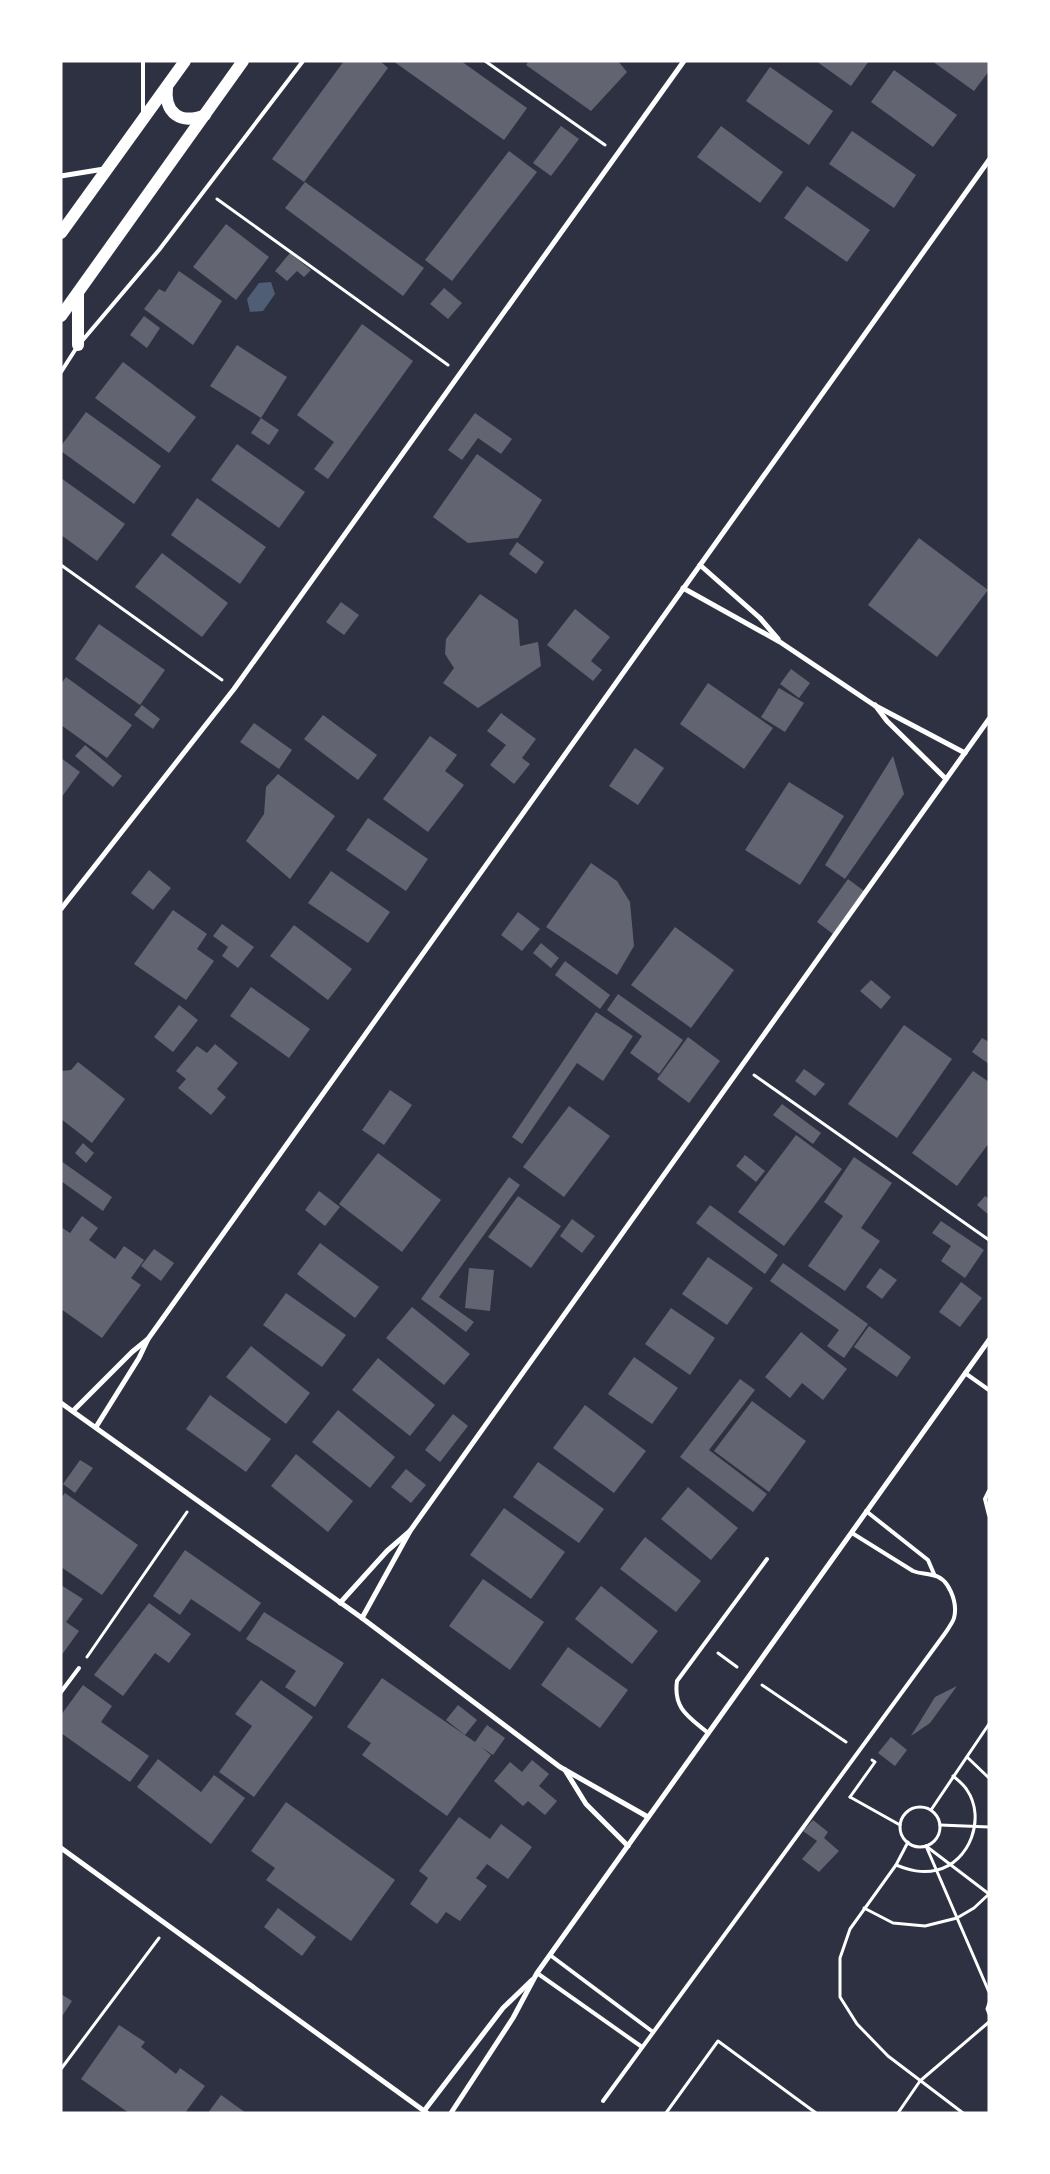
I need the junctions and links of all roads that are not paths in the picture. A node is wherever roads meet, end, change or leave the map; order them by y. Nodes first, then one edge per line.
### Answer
1 (143, 61) edge
2 (184, 61) edge
3 (243, 61) edge
4 (304, 61) edge
5 (684, 61) edge
6 (167, 86) junction
7 (205, 115) junction
8 (144, 117) junction
9 (989, 160) edge
10 (107, 168) junction
11 (61, 176) edge
12 (61, 233) edge
13 (78, 293) junction
14 (61, 316) edge
15 (78, 345) junction
16 (61, 372) edge
17 (700, 564) junction
18 (683, 588) junction
19 (780, 642) junction
20 (874, 705) junction
21 (989, 719) edge
22 (964, 753) junction
23 (946, 779) junction
24 (61, 910) edge
25 (148, 1339) junction
26 (989, 1340) edge
27 (965, 1373) junction
28 (989, 1390) edge
29 (61, 1402) edge
30 (73, 1411) junction
31 (96, 1427) junction
32 (989, 1491) edge
33 (866, 1512) junction
34 (989, 1515) edge
35 (410, 1531) junction
36 (852, 1533) junction
37 (768, 1560) dead end
38 (934, 1574) junction
39 (340, 1603) junction
40 (362, 1618) junction
41 (79, 1668) road end
42 (61, 1692) edge
43 (708, 1733) junction
44 (564, 1770) junction
45 (648, 1817) junction
46 (628, 1846) junction
47 (61, 1848) edge
48 (550, 1955) junction
49 (536, 1973) junction
50 (532, 1980) junction
51 (653, 2032) junction
52 (642, 2047) junction
53 (603, 2101) dead end
54 (425, 2112) edge
55 (451, 2113) edge

1 - 8 lane
2 - 6 main road
3 - 7 main road
4 - 15 lane
5 - 24 street
6 - 7 main road
6 - 8 main road
7 - 13 main road
8 - 10 main road
9 - 17 street
10 - 11 street
10 - 12 main road
13 - 14 main road
13 - 15 main road
15 - 16 lane
17 - 18 street
17 - 19 street
18 - 19 street
18 - 25 street
19 - 20 street
20 - 22 street
20 - 23 street
21 - 22 street
22 - 23 street
23 - 35 street
25 - 30 street
25 - 31 street
26 - 27 street
27 - 28 lane
27 - 33 street
29 - 30 street
30 - 31 street
31 - 39 street
32 - 34 lane
33 - 36 street
33 - 38 lane
35 - 39 street
35 - 40 street
36 - 38 lane
36 - 43 street
37 - 43 lane
38 - 51 lane
39 - 40 street
40 - 44 street
41 - 42 lane
43 - 45 street
44 - 45 street
44 - 46 street
45 - 46 street
46 - 48 street
47 - 54 street
48 - 49 street
48 - 51 lane
49 - 50 street
49 - 52 lane
50 - 54 street
50 - 55 street
51 - 52 lane
52 - 53 lane

